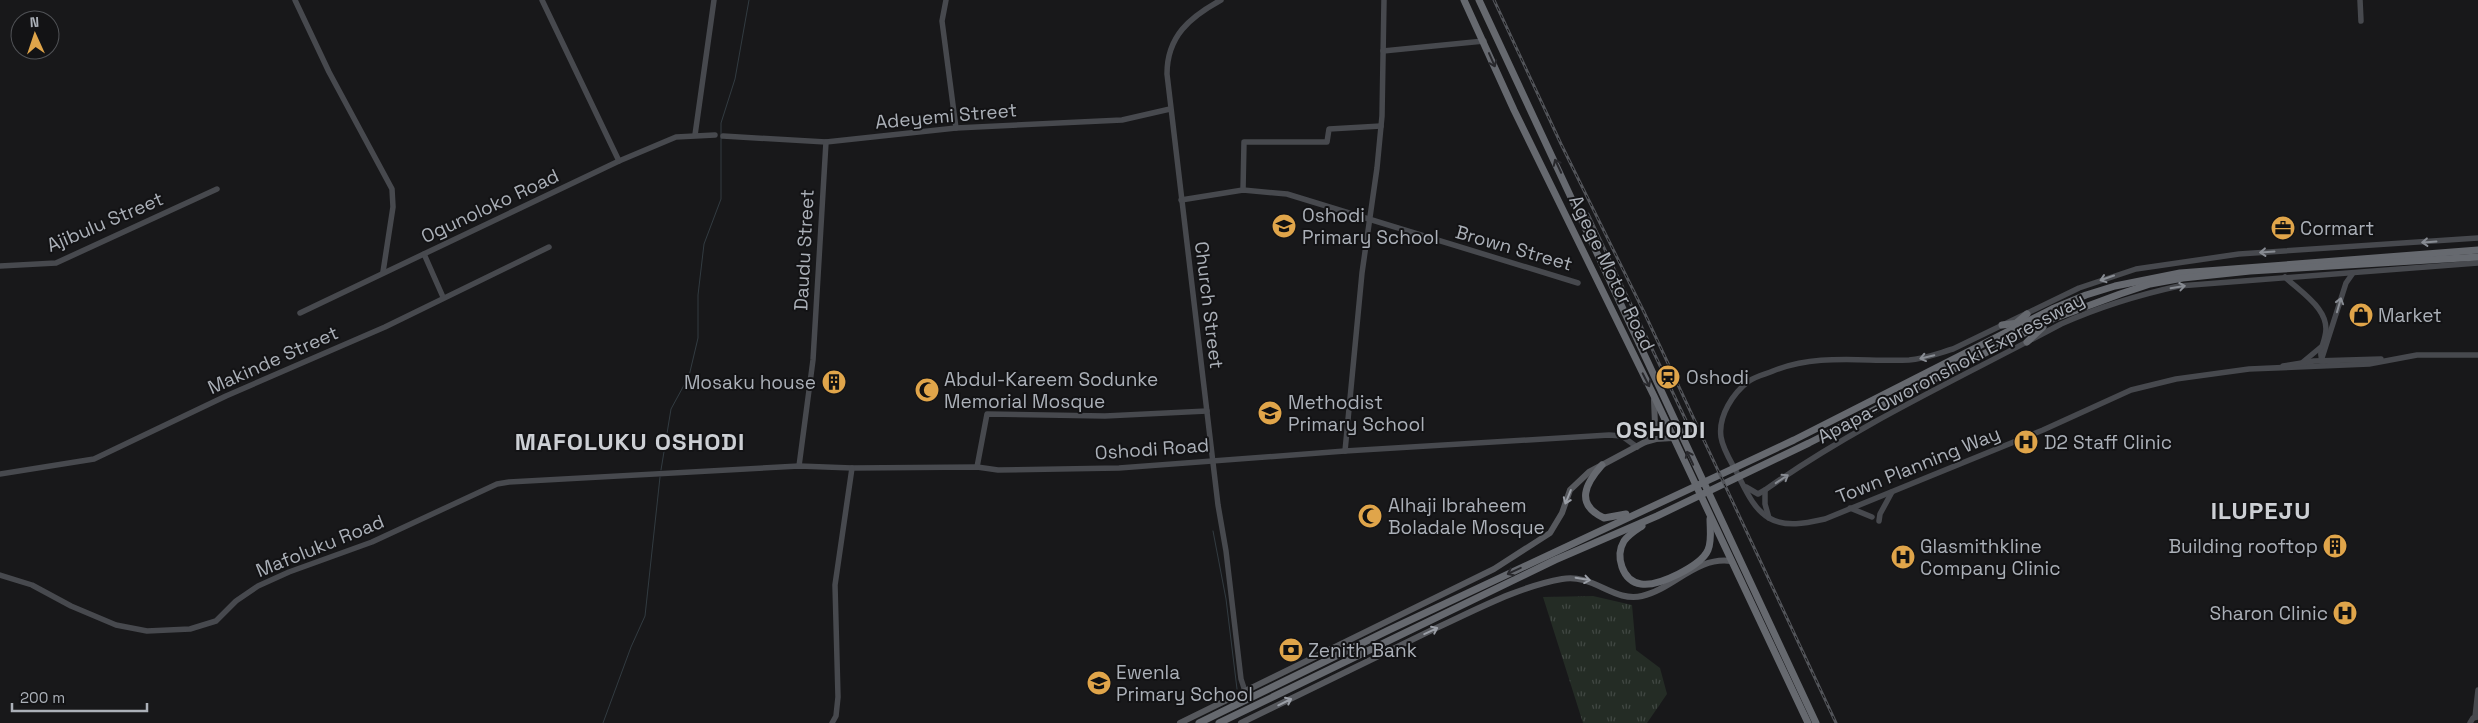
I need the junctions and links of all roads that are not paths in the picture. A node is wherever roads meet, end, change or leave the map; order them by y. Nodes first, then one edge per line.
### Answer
1 (294, 0) edge
2 (542, 0) edge
3 (714, 0) edge
4 (946, 0) edge
5 (1221, 0) edge
6 (1384, 0) edge
7 (1464, 0) edge
8 (1480, 0) edge
9 (2360, 0) edge
10 (2361, 21) dead end
11 (1484, 41) junction
12 (1383, 51) junction
13 (1170, 109) junction
14 (1380, 126) junction
15 (956, 128) junction
16 (695, 135) junction
17 (715, 135) dead end
18 (723, 136) dead end
19 (826, 142) junction
20 (619, 161) junction
21 (217, 189) dead end
22 (1243, 190) junction
23 (1180, 200) junction
24 (1369, 218) junction
25 (2478, 238) edge
26 (549, 247) dead end
27 (2478, 250) edge
28 (424, 254) junction
29 (2478, 257) edge
30 (2478, 263) edge
31 (0, 266) edge
32 (382, 272) junction
33 (2354, 273) junction
34 (2285, 277) junction
35 (1578, 282) dead end
36 (443, 297) junction
37 (300, 313) dead end
38 (2026, 318) junction
39 (2049, 321) junction
40 (2016, 323) junction
41 (2002, 325) junction
42 (2043, 334) junction
43 (2034, 335) junction
44 (1997, 337) junction
45 (2016, 338) junction
46 (2027, 342) junction
47 (2321, 347) junction
48 (2478, 355) edge
49 (2386, 360) junction
50 (2322, 361) junction
51 (2302, 362) junction
52 (2325, 367) junction
53 (2276, 368) junction
54 (2317, 368) junction
55 (1654, 396) junction
56 (1207, 411) junction
57 (1673, 438) junction
58 (1645, 442) junction
59 (1637, 447) junction
60 (1345, 451) junction
61 (1213, 460) junction
62 (1602, 464) junction
63 (799, 466) junction
64 (976, 467) junction
65 (852, 468) junction
66 (665, 472) joint
67 (0, 474) edge
68 (1742, 484) junction
69 (1765, 490) junction
70 (1892, 491) junction
71 (1653, 505) junction
72 (1850, 508) junction
73 (1657, 516) junction
74 (1872, 517) dead end
75 (1710, 518) junction
76 (1770, 518) junction
77 (1879, 521) dead end
78 (1731, 561) junction
79 (0, 575) edge
80 (1774, 644) junction
81 (2478, 690) edge
82 (1245, 691) junction
83 (2477, 713) edge
84 (832, 723) edge
85 (1180, 723) edge
86 (1199, 723) edge
87 (1219, 723) edge
88 (1241, 723) edge
89 (1808, 723) edge
90 (1816, 723) edge
91 (2470, 723) edge

1 - 32 street
2 - 20 street
3 - 16 street
4 - 15 street
5 - 13 street, Church Street
6 - 12 street
7 - 11 highway, Agege Motor Road
80 -> 8 highway, Agege Motor Road
9 - 10 street
11 - 12 street
11 -> 55 highway, Agege Motor Road
12 - 14 street
13 - 15 street, Adeyemi Street
13 - 23 street, Church Street
14 - 22 street
14 - 24 street
15 - 19 street, Adeyemi Street
16 - 17 street
16 - 20 street, Ogunoloko Road
18 - 19 street, Adeyemi Street
19 - 63 street, Daudu Street
20 - 28 street, Ogunoloko Road
21 - 31 street, Ajibulu Street
22 - 23 street, Brown Street
22 - 24 street, Brown Street
23 - 56 street, Church Street
24 - 35 street, Brown Street
24 - 60 street
25 -> 38 street, Apapa-Oworonshoki Expressway
26 - 36 street, Makinde Street
27 - 38 highway, Apapa-Oworonshoki Expressway
28 - 32 street, Ogunoloko Road
28 - 36 street
29 - 39 highway, Apapa-Oworonshoki Expressway
30 - 33 street, Apapa-Oworonshoki Expressway
32 - 37 street, Ogunoloko Road
33 - 34 street, Apapa-Oworonshoki Expressway
50 -> 33 street
42 -> 34 street, Apapa-Oworonshoki Expressway
34 - 47 street
36 - 67 street, Makinde Street
38 - 40 highway
38 - 41 street, Apapa-Oworonshoki Expressway
38 - 44 highway, Apapa-Oworonshoki Expressway
39 - 43 highway
39 - 45 highway, Apapa-Oworonshoki Expressway
40 - 41 highway
40 - 44 highway
41 -> 68 street, Apapa-Oworonshoki Expressway
42 - 43 highway
42 - 46 street, Apapa-Oworonshoki Expressway
43 - 45 highway
43 - 46 highway
44 - 71 highway, Apapa-Oworonshoki Expressway
45 - 73 highway, Apapa-Oworonshoki Expressway
69 -> 46 street, Apapa-Oworonshoki Expressway
47 - 50 street
47 - 51 street
48 - 49 street, Town Planning Way
49 - 50 street, Town Planning Way
49 - 52 street, Town Planning Way
50 - 51 street, Town Planning Way
50 - 52 street
50 - 54 street
51 - 53 street, Town Planning Way
52 - 54 street, Town Planning Way
53 - 54 street, Town Planning Way
53 - 70 street, Town Planning Way
55 - 57 highway, Agege Motor Road
55 - 58 main road
56 - 61 street, Church Street
56 - 64 street
57 - 58 main road
57 - 75 highway, Agege Motor Road
58 - 59 main road
59 - 60 street, Oshodi Road
59 - 62 main road
60 - 61 street, Oshodi Road
61 - 64 street, Oshodi Road
61 - 82 street, Church Street
62 - 71 highway
62 -> 82 main road
63 - 65 street, Oshodi Road
63 - 66 street, Oshodi Road
64 - 65 street, Oshodi Road
65 - 84 street
66 - 79 street, Mafoluku Road
68 - 69 street
68 - 76 street, Apapa-Oworonshoki Expressway
69 - 76 street
70 - 72 street, Town Planning Way
70 - 77 street
71 -> 86 highway, Apapa-Oworonshoki Expressway
72 - 74 street
72 - 76 street, Town Planning Way
73 - 75 highway
73 - 87 highway, Apapa-Oworonshoki Expressway
75 - 78 highway, Agege Motor Road
78 - 80 highway, Agege Motor Road
88 -> 78 main road
80 - 89 highway, Agege Motor Road
80 - 90 highway, Agege Motor Road
81 - 83 street
82 - 85 main road
83 - 91 street

